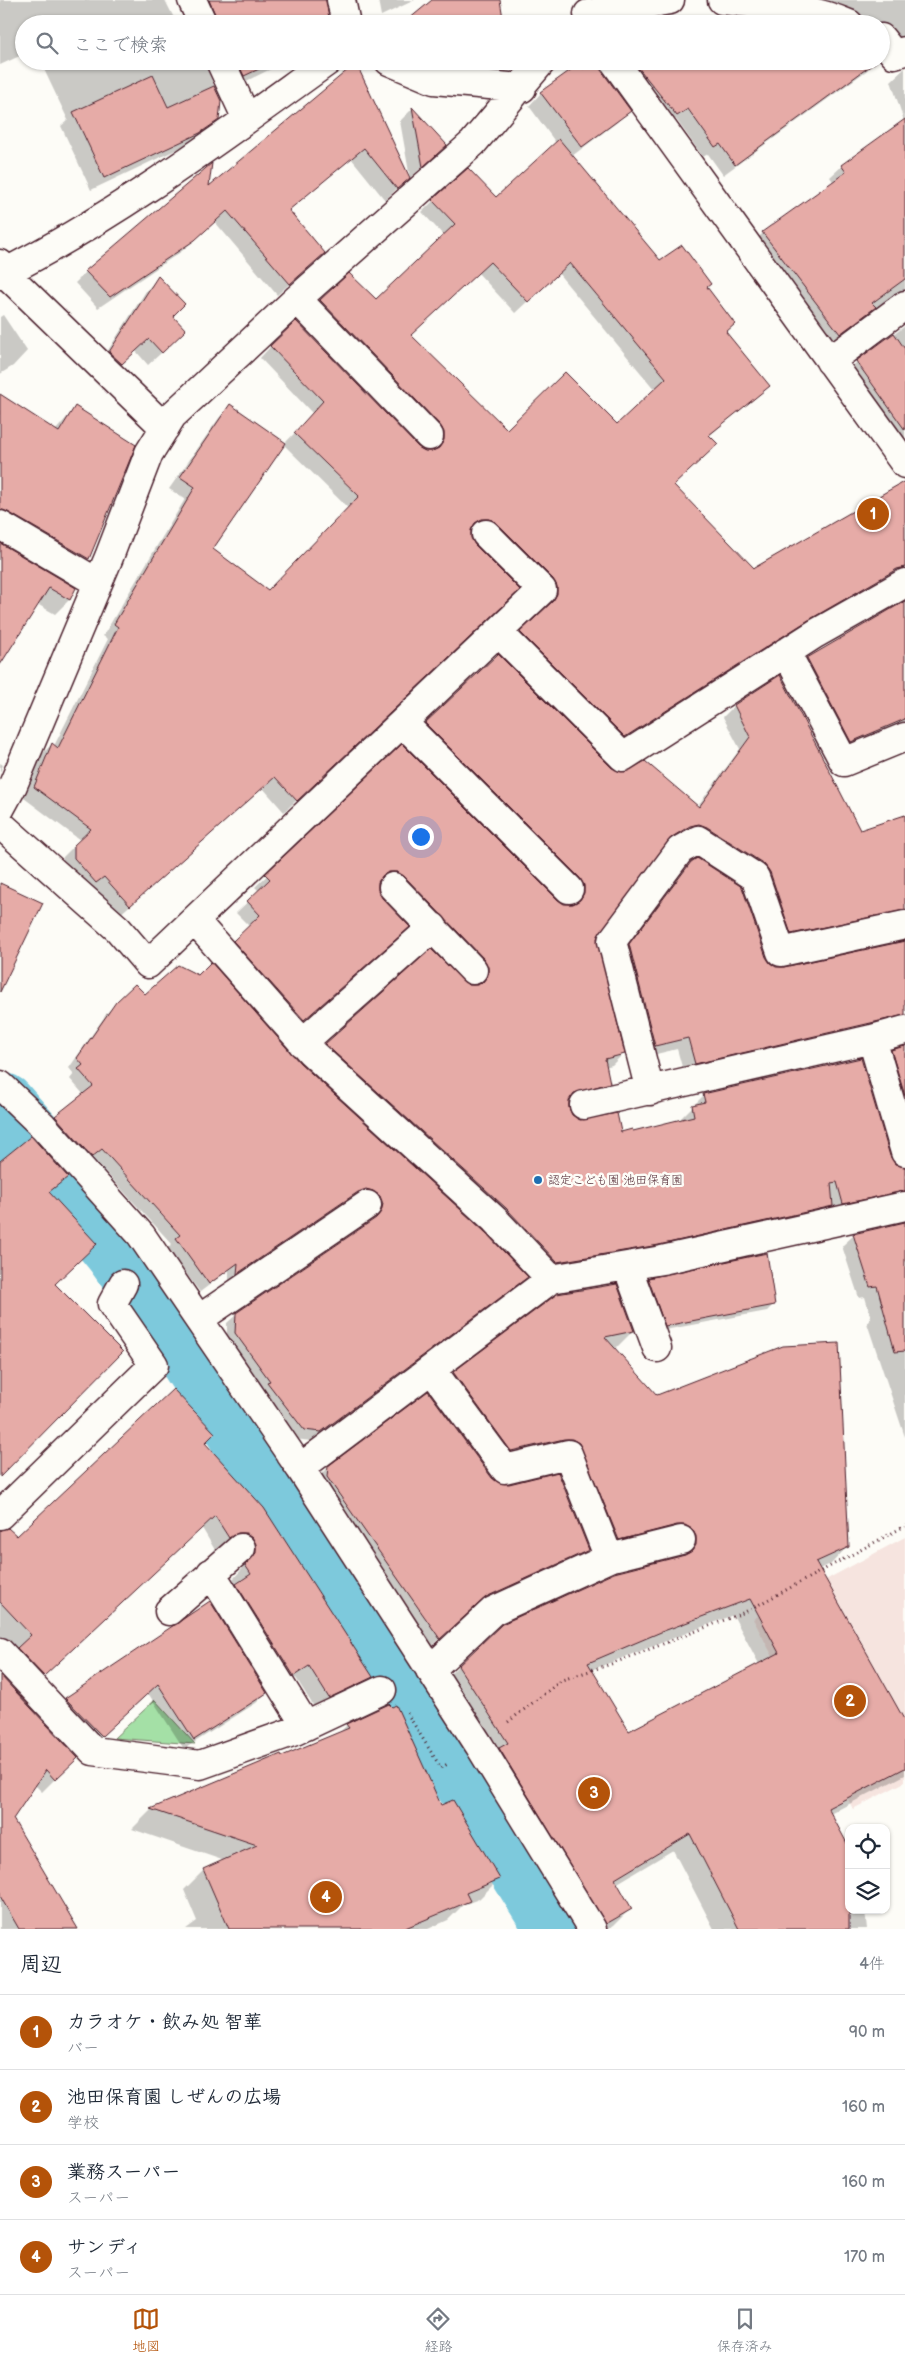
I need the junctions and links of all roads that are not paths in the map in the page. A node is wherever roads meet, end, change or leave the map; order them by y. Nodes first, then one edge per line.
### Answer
1 (192, 0) edge
2 (342, 0) edge
3 (670, 0) edge
4 (722, 0) edge
5 (584, 13) edge
6 (199, 15) edge
7 (344, 15) edge
8 (822, 15) edge
9 (890, 49) edge
10 (905, 51) edge
11 (224, 70) edge
12 (315, 70) edge
13 (410, 70) edge
14 (535, 70) edge
15 (620, 70) edge
16 (522, 88) junction
17 (247, 119) junction
18 (2, 271) edge
19 (297, 299) junction
20 (905, 305) edge
21 (830, 361) junction
22 (165, 428) junction
23 (429, 436) dead end
24 (905, 464) edge
25 (0, 525) edge
26 (486, 534) dead end
27 (98, 583) junction
28 (905, 583) edge
29 (498, 632) junction
30 (786, 652) junction
31 (403, 723) junction
32 (905, 737) edge
33 (0, 809) edge
34 (0, 824) edge
35 (393, 886) dead end
36 (569, 889) dead end
37 (195, 921) junction
38 (905, 925) edge
39 (433, 927) junction
40 (473, 970) dead end
41 (905, 1030) edge
42 (872, 1039) junction
43 (302, 1043) junction
44 (0, 1085) edge
45 (650, 1091) junction
46 (584, 1105) dead end
47 (905, 1152) edge
48 (367, 1205) dead end
49 (905, 1206) edge
50 (627, 1266) junction
51 (551, 1279) junction
52 (123, 1284) dead end
53 (199, 1320) junction
54 (657, 1348) dead end
55 (432, 1370) junction
56 (300, 1468) junction
57 (0, 1515) edge
58 (681, 1540) dead end
59 (241, 1548) dead end
60 (609, 1558) junction
61 (211, 1573) junction
62 (169, 1611) dead end
63 (0, 1652) edge
64 (430, 1670) junction
65 (382, 1690) road end
66 (306, 1726) junction
67 (592, 1929) edge

1 - 6 street
2 - 7 street
3 - 5 street
4 - 8 street
9 - 10 street
11 - 17 street
12 - 17 street
13 - 16 street
14 - 16 street
15 - 21 street
16 - 19 street
17 - 18 street
18 - 22 street
19 - 22 street
19 - 23 street
20 - 21 street
21 - 24 street
22 - 27 street
25 - 27 street
26 - 29 street
27 - 33 street
28 - 30 street
29 - 30 street
29 - 31 street
30 - 32 street
31 - 36 street
31 - 37 street
34 - 37 street
35 - 39 street
37 - 43 street
38 - 45 street
39 - 40 street
39 - 43 street
41 - 42 street
42 - 45 street
42 - 47 street
43 - 51 street
44 - 53 street
45 - 46 street
48 - 53 street
49 - 50 street
50 - 51 street
50 - 54 street
51 - 55 street
52 - 57 street
53 - 56 street
55 - 56 street
55 - 60 street
56 - 64 street
58 - 60 street
59 - 61 street
60 - 64 street
61 - 62 street
61 - 66 street
63 - 66 street
64 - 67 street
65 - 66 street

